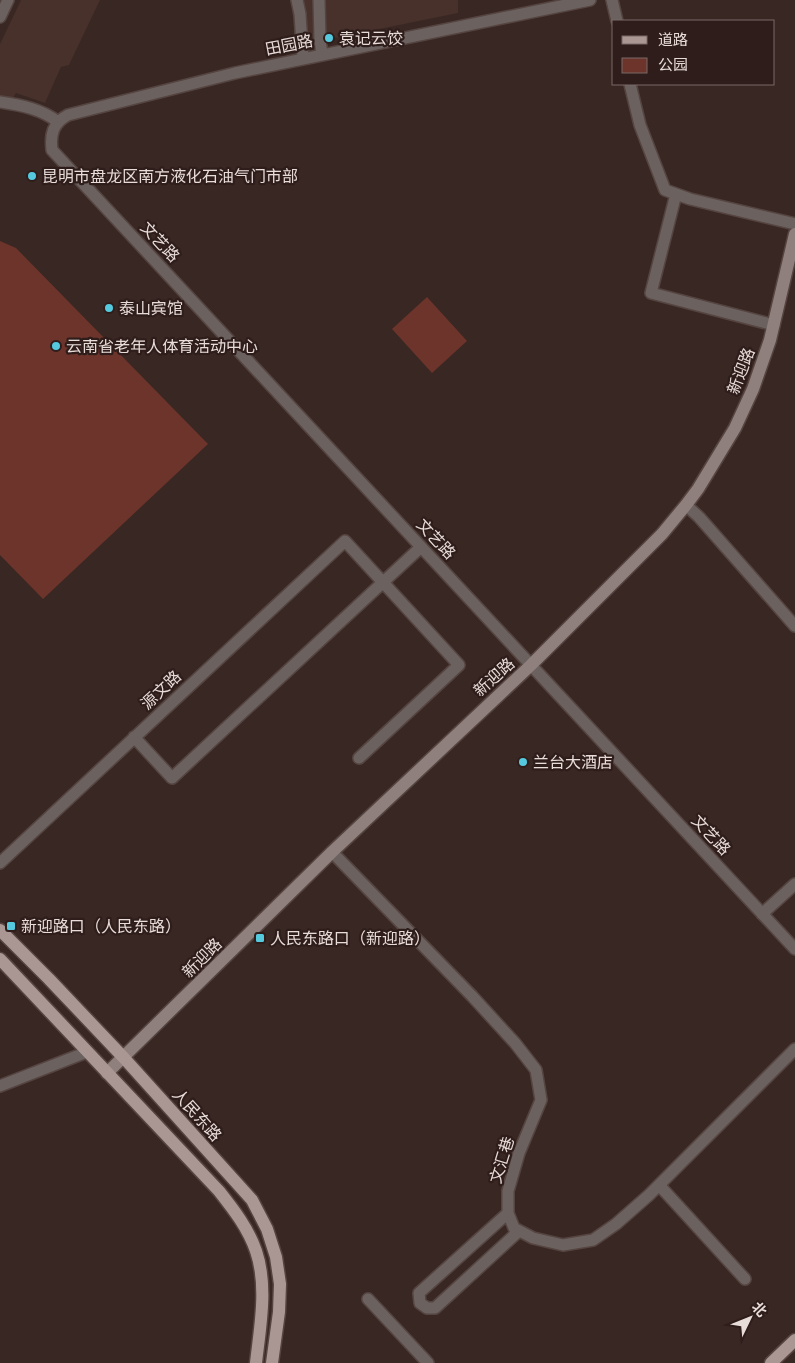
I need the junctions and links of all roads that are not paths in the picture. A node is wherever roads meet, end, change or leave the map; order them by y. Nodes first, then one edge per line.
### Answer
1 (8, 0) edge
2 (297, 0) edge
3 (320, 0) edge
4 (590, 0) edge
5 (612, 0) edge
6 (0, 17) edge
7 (617, 20) edge
8 (322, 55) junction
9 (303, 59) junction
10 (630, 85) edge
11 (0, 102) edge
12 (58, 122) junction
13 (676, 194) junction
14 (795, 224) edge
15 (795, 234) edge
16 (774, 324) junction
17 (686, 505) junction
18 (421, 547) junction
19 (383, 582) junction
20 (795, 626) edge
21 (531, 665) junction
22 (134, 737) junction
23 (359, 758) dead end
24 (332, 852) junction
25 (0, 863) edge
26 (795, 884) edge
27 (762, 914) junction
28 (0, 930) edge
29 (795, 949) edge
30 (0, 959) edge
31 (795, 1049) edge
32 (87, 1052) junction
33 (124, 1058) junction
34 (108, 1074) junction
35 (0, 1086) edge
36 (659, 1185) junction
37 (508, 1213) junction
38 (519, 1231) junction
39 (745, 1279) dead end
40 (368, 1299) dead end
41 (795, 1340) edge
42 (256, 1363) edge
43 (272, 1363) edge
44 (428, 1363) edge
45 (771, 1363) edge

1 - 6 street
2 - 9 street
3 - 8 street
4 - 8 street, 田园路
5 - 7 street
8 - 9 street, 田园路
9 - 12 street, 田园路
10 - 13 street
11 - 12 street
12 - 18 street, 文艺路
13 - 14 street
13 - 16 street
15 - 16 street, 新迎路
16 - 17 street, 新迎路
17 - 20 street
17 - 21 street, 新迎路
18 - 19 street
18 - 21 street, 文艺路
19 - 22 street, 源文路
19 - 22 street
19 - 23 street
21 - 24 street, 新迎路
21 - 27 street, 文艺路
22 - 25 street, 源文路
24 - 33 street, 新迎路
24 - 37 street, 文汇巷
26 - 27 street
27 - 29 street, 文艺路
28 - 33 main road, 人民东路
30 - 32 main road
31 - 36 street
32 - 34 main road
32 - 35 street
33 - 34 street, 新迎路
33 - 43 main road, 人民东路
34 - 42 main road
36 - 38 street
36 - 39 street
37 - 38 street
37 - 38 street
40 - 44 street
41 - 45 main road

